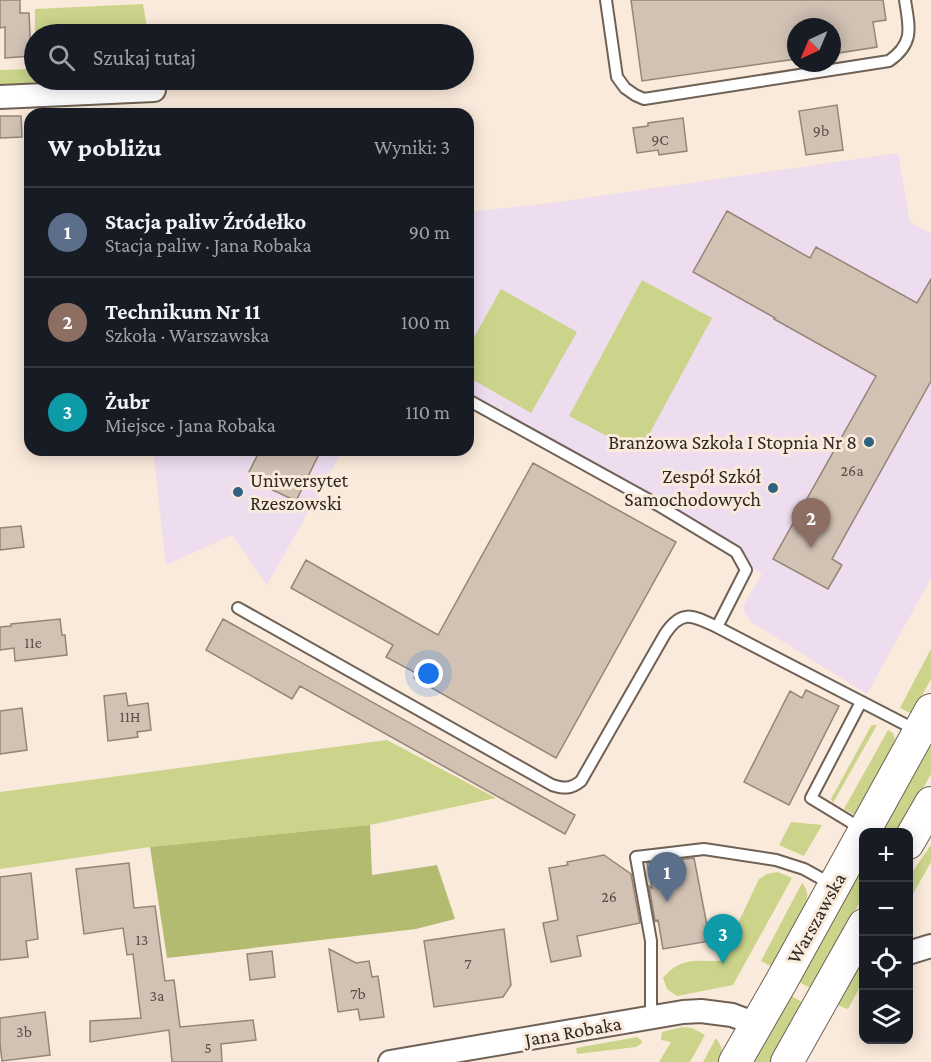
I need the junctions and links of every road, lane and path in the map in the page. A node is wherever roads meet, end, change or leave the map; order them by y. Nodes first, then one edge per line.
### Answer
1 (606, 0) edge
2 (905, 0) edge
3 (154, 90) dead end
4 (0, 97) edge
5 (474, 403) edge
6 (238, 608) dead end
7 (717, 627) junction
8 (861, 702) junction
9 (925, 721) edge
10 (931, 803) edge
11 (859, 828) edge
12 (866, 828) edge
13 (913, 836) edge
14 (859, 840) edge
15 (833, 885) junction
16 (860, 936) edge
17 (931, 946) edge
18 (913, 952) edge
19 (651, 1018) junction
20 (756, 1024) junction
21 (390, 1062) edge
22 (735, 1062) edge
23 (787, 1062) edge

1 - 2 lane
3 - 4 street
5 - 7 lane
6 - 7 lane
7 - 8 lane
8 - 9 lane
8 - 11 lane
9 - 12 main road, Warszawska
10 - 13 main road
14 - 15 main road, Warszawska
15 - 19 lane
15 - 20 main road, Warszawska
16 - 23 main road
17 - 18 street
19 - 20 street, Jana Robaka
19 - 21 street, Jana Robaka
20 - 22 main road, Warszawska

